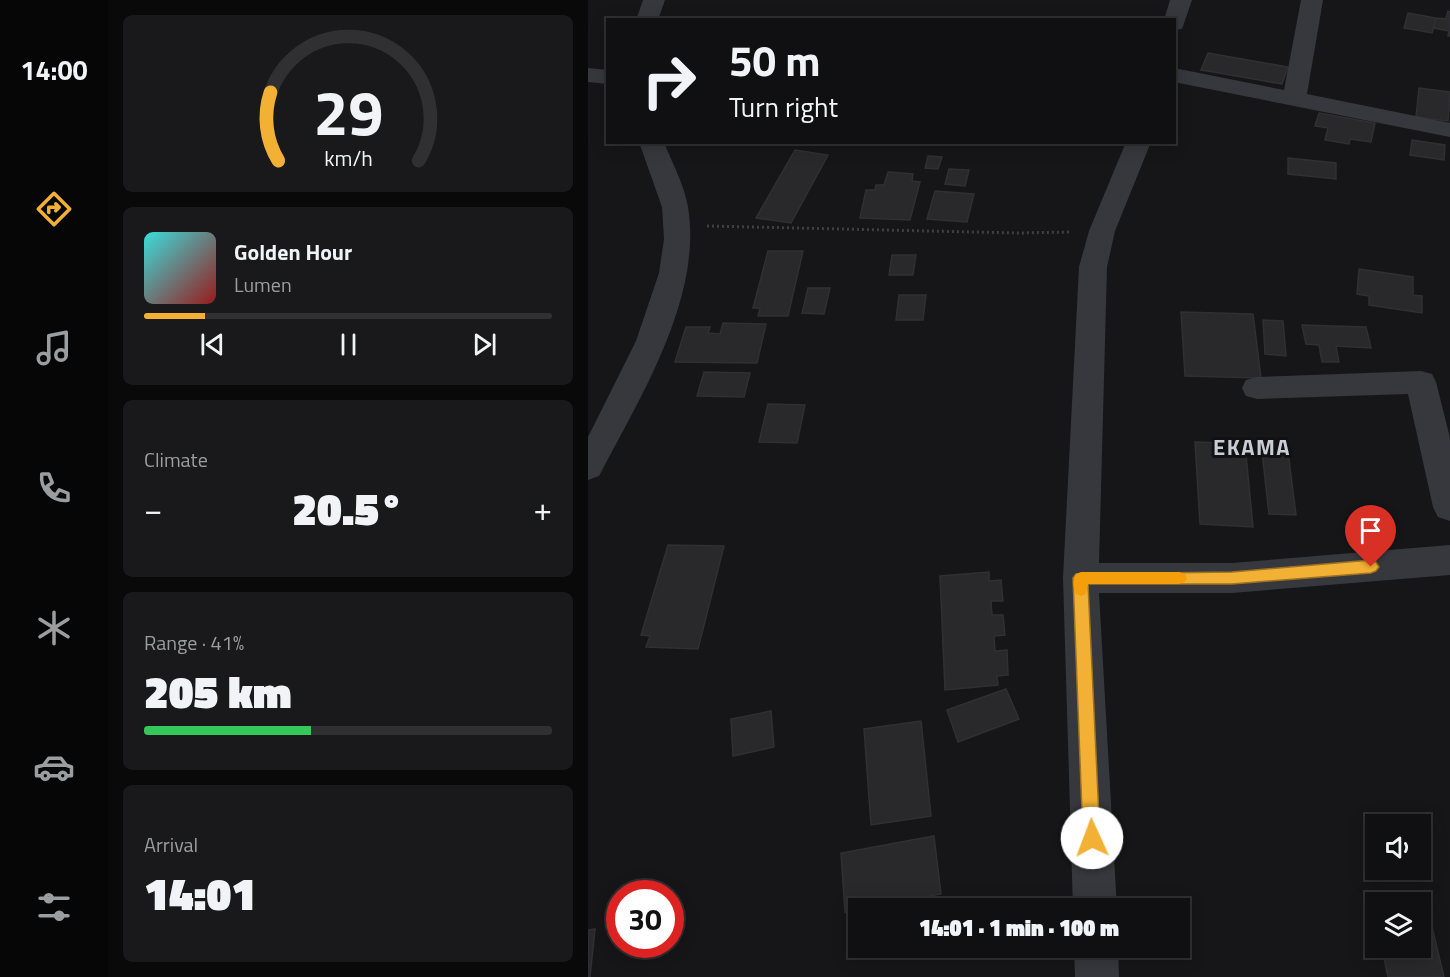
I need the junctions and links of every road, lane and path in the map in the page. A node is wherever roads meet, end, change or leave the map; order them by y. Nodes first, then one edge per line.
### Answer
1 (654, 0) edge
2 (1181, 0) edge
3 (1311, 0) edge
4 (648, 18) edge
5 (1176, 18) edge
6 (588, 75) edge
7 (1176, 75) edge
8 (606, 77) edge
9 (1294, 100) junction
10 (1450, 130) edge
11 (652, 144) edge
12 (1138, 144) edge
13 (676, 225) junction
14 (1102, 231) junction
15 (1257, 388) dead end
16 (588, 467) edge
17 (1450, 507) edge
18 (1450, 560) edge
19 (1081, 578) junction
20 (1095, 898) edge
21 (1096, 958) edge
22 (1097, 977) edge

1 - 4 street
2 - 5 street
3 - 9 street
6 - 8 street
7 - 9 street
9 - 10 street
11 - 13 street
12 - 14 street
13 - 14 path
13 - 16 street
14 - 19 street
15 - 17 street
18 - 19 street
19 - 20 street
21 - 22 street

